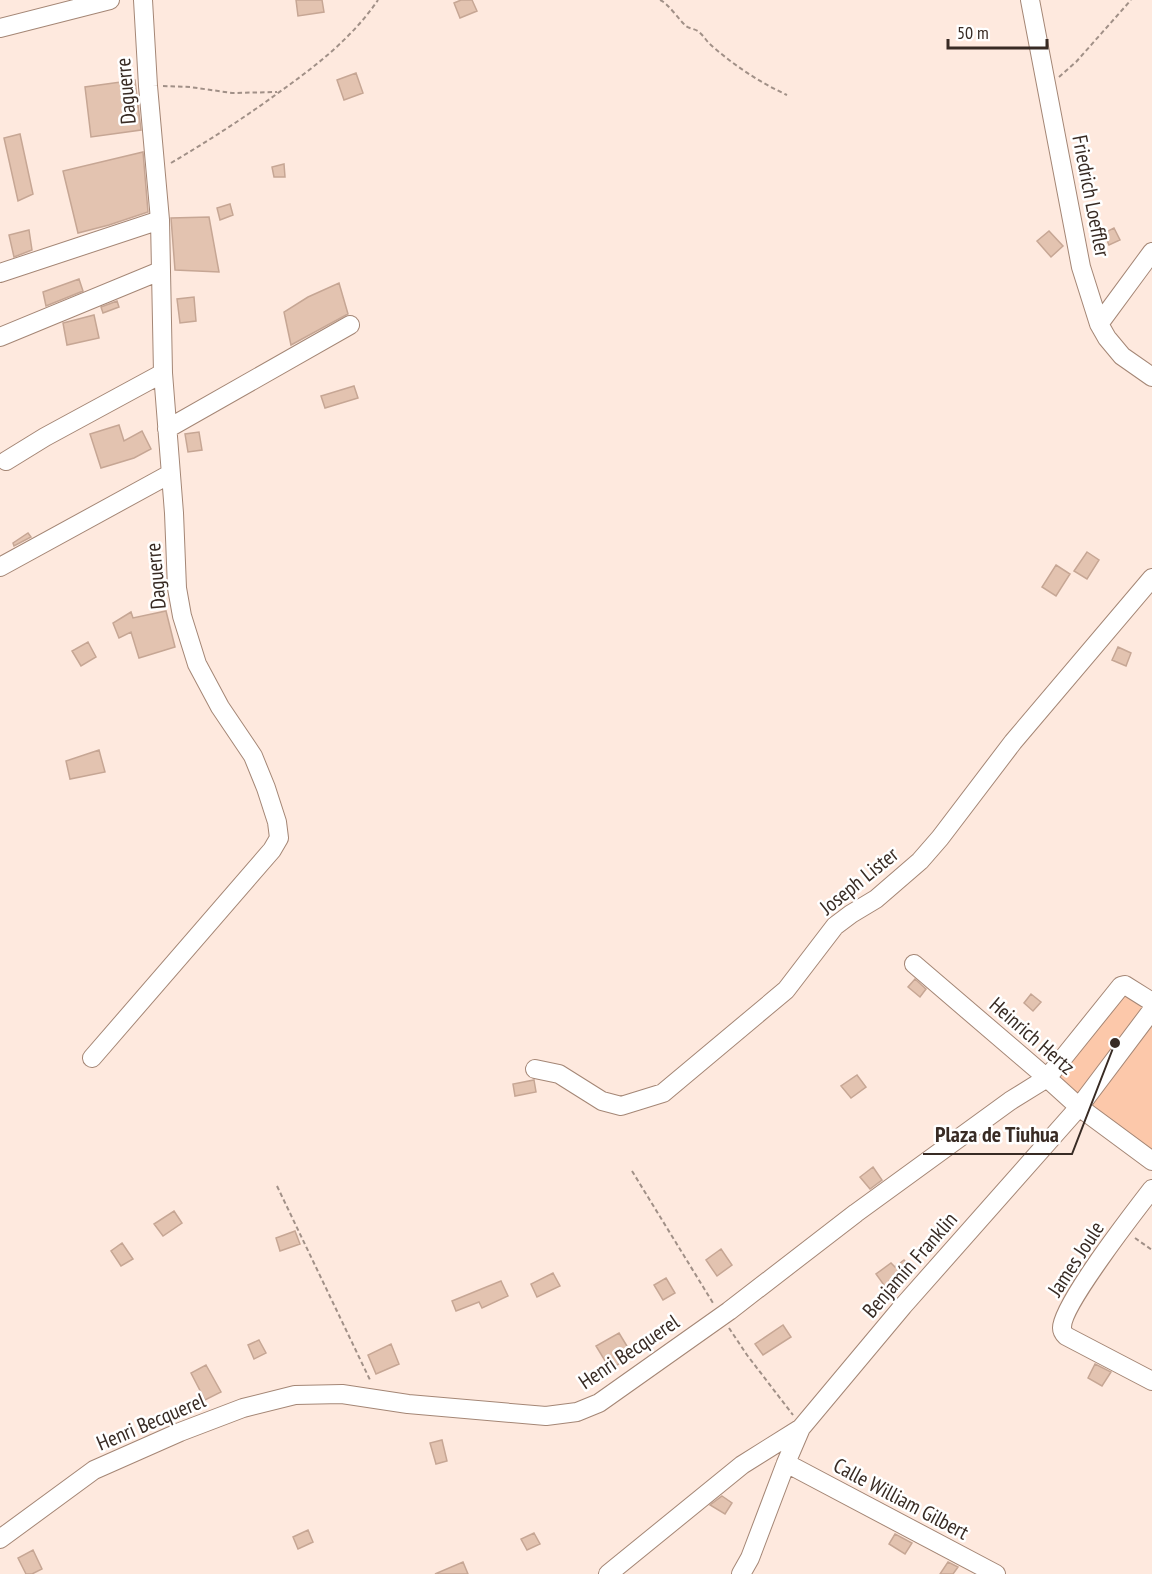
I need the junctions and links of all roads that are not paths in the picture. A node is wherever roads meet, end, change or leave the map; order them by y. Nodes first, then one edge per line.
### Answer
1 (110, 0) edge
2 (143, 0) edge
3 (1030, 0) edge
4 (0, 28) edge
5 (160, 220) junction
6 (1152, 252) edge
7 (160, 271) junction
8 (0, 273) edge
9 (1099, 324) junction
10 (350, 325) dead end
11 (0, 337) edge
12 (163, 373) junction
13 (1152, 377) edge
14 (167, 429) junction
15 (6, 461) dead end
16 (170, 474) junction
17 (0, 567) edge
18 (1152, 578) edge
19 (914, 964) dead end
20 (1152, 1002) edge
21 (1152, 1010) edge
22 (92, 1058) dead end
23 (535, 1069) dead end
24 (1047, 1078) junction
25 (1079, 1107) junction
26 (1152, 1161) edge
27 (1152, 1189) edge
28 (1152, 1381) edge
29 (801, 1428) junction
30 (786, 1463) junction
31 (0, 1539) edge
32 (608, 1574) edge
33 (741, 1574) edge
34 (996, 1574) edge

1 - 4 street
2 - 5 street, Daguerre
3 - 9 street, Friedrich Loeffler
5 - 7 street, Daguerre
5 - 8 street
6 - 9 street
7 - 11 street
7 - 12 street, Daguerre
9 - 13 street, Friedrich Loeffler
10 - 14 street
12 - 14 street, Daguerre
12 - 15 street
14 - 16 street, Daguerre
16 - 17 street
16 - 22 street, Daguerre
18 - 23 street, Joseph Lister
19 - 24 street, Heinrich Hertz
20 - 24 street, Henri Becquerel
21 - 25 street, Benjamín Franklin
24 - 25 street, Heinrich Hertz
24 - 31 street, Henri Becquerel
25 - 26 street, Heinrich Hertz
25 - 29 street, Benjamín Franklin
27 - 28 street, James Joule
29 - 30 street, Benjamín Franklin
29 - 32 street
30 - 33 street, Benjamín Franklin
30 - 34 street, Calle William Gilbert

